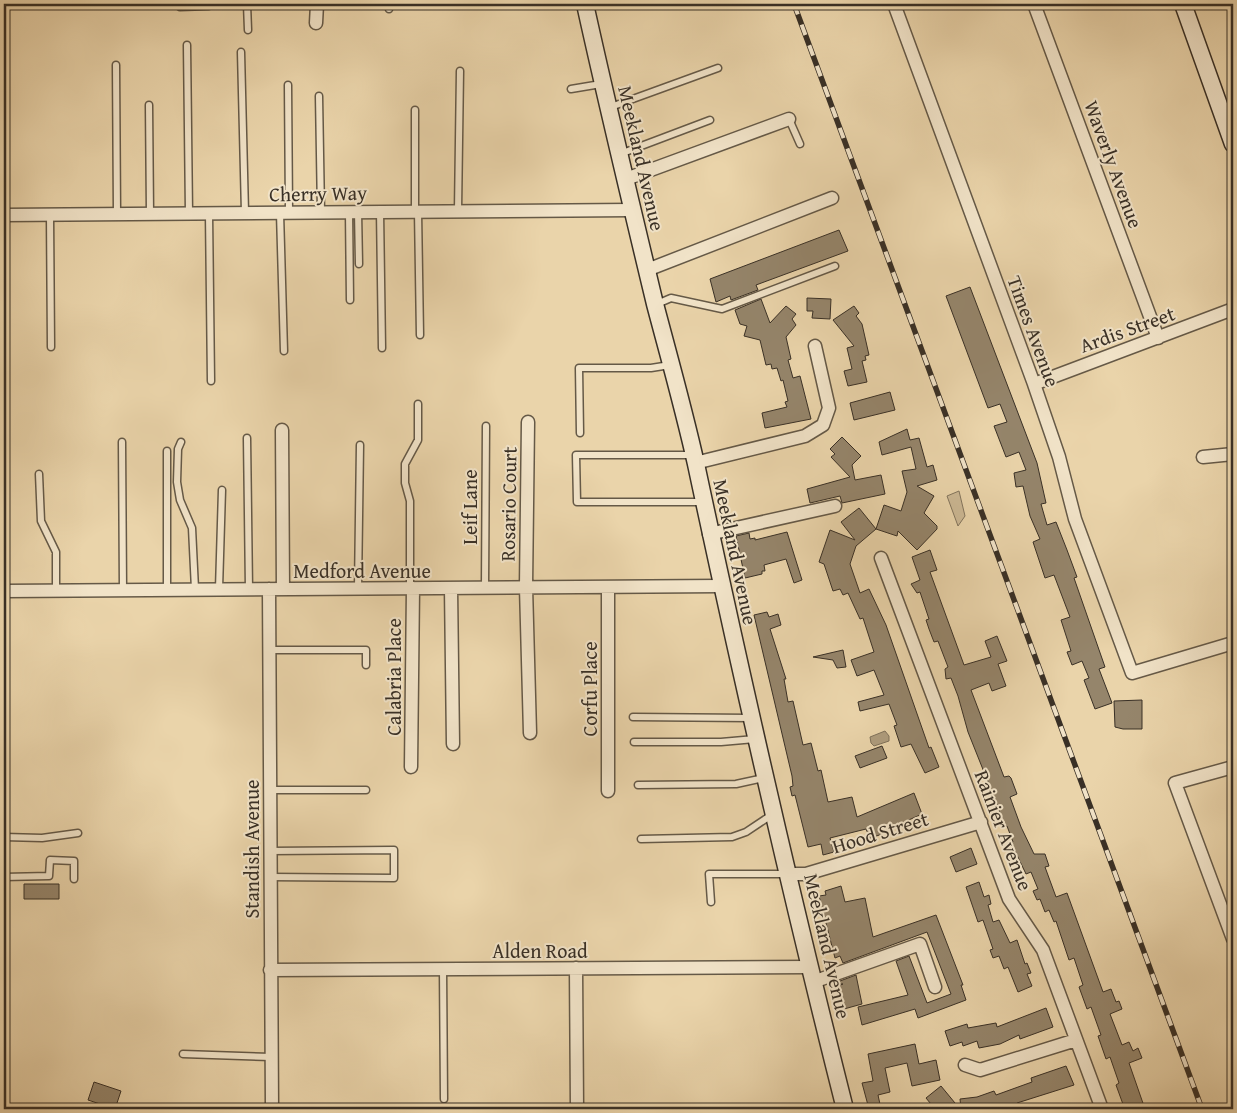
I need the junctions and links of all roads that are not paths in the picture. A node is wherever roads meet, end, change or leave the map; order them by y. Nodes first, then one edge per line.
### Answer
1 (180, 4) edge
2 (247, 4) edge
3 (317, 4) edge
4 (585, 4) edge
5 (894, 4) edge
6 (1034, 4) edge
7 (1182, 4) edge
8 (210, 6) dead end
9 (316, 23) dead end
10 (248, 30) dead end
11 (187, 45) dead end
12 (241, 52) dead end
13 (116, 65) dead end
14 (718, 68) dead end
15 (460, 71) dead end
16 (602, 84) junction
17 (288, 85) dead end
18 (572, 89) dead end
19 (319, 96) dead end
20 (149, 105) dead end
21 (608, 108) junction
22 (415, 110) dead end
23 (789, 119) joint
24 (710, 120) dead end
25 (800, 144) dead end
26 (1233, 144) edge
27 (619, 154) junction
28 (626, 179) junction
29 (832, 198) dead end
30 (458, 210) junction
31 (632, 210) junction
32 (380, 211) junction
33 (417, 211) junction
34 (321, 212) junction
35 (354, 212) junction
36 (245, 213) junction
37 (284, 213) junction
38 (118, 214) junction
39 (150, 214) junction
40 (190, 214) junction
41 (209, 214) junction
42 (4, 215) edge
43 (50, 215) junction
44 (359, 264) dead end
45 (835, 266) dead end
46 (647, 270) junction
47 (350, 300) dead end
48 (656, 304) junction
49 (1233, 309) edge
50 (420, 335) dead end
51 (1158, 338) junction
52 (815, 346) dead end
53 (51, 347) dead end
54 (382, 348) dead end
55 (284, 350) dead end
56 (671, 365) junction
57 (211, 381) dead end
58 (1034, 384) junction
59 (418, 404) dead end
60 (528, 422) dead end
61 (486, 426) dead end
62 (282, 430) dead end
63 (580, 433) dead end
64 (247, 438) dead end
65 (122, 442) dead end
66 (181, 442) dead end
67 (360, 445) dead end
68 (167, 451) dead end
69 (1233, 454) edge
70 (1203, 457) dead end
71 (694, 459) junction
72 (39, 474) dead end
73 (222, 490) dead end
74 (703, 502) junction
75 (835, 506) dead end
76 (709, 534) junction
77 (881, 558) dead end
78 (721, 586) junction
79 (526, 587) junction
80 (608, 587) junction
81 (358, 588) junction
82 (411, 588) junction
83 (451, 588) junction
84 (485, 588) junction
85 (167, 589) junction
86 (195, 589) junction
87 (219, 589) junction
88 (249, 589) junction
89 (269, 589) junction
90 (283, 589) junction
91 (56, 590) junction
92 (123, 590) junction
93 (4, 591) edge
94 (1233, 644) edge
95 (269, 650) junction
96 (366, 665) dead end
97 (633, 717) dead end
98 (751, 718) junction
99 (530, 733) dead end
100 (756, 739) junction
101 (634, 742) dead end
102 (452, 744) dead end
103 (411, 767) dead end
104 (1233, 767) edge
105 (765, 777) junction
106 (638, 785) dead end
107 (270, 790) junction
108 (366, 790) dead end
109 (608, 791) dead end
110 (774, 814) junction
111 (981, 822) junction
112 (78, 833) dead end
113 (4, 837) edge
114 (641, 839) dead end
115 (270, 852) junction
116 (790, 874) junction
117 (4, 877) edge
118 (270, 877) junction
119 (74, 878) dead end
120 (711, 902) dead end
121 (1233, 939) edge
122 (576, 968) junction
123 (443, 969) junction
124 (270, 970) junction
125 (811, 974) junction
126 (935, 987) dead end
127 (1076, 1040) junction
128 (183, 1054) dead end
129 (271, 1057) junction
130 (965, 1065) dead end
131 (444, 1100) dead end
132 (272, 1109) edge
133 (577, 1109) edge
134 (845, 1109) edge
135 (1102, 1109) edge

1 - 8 lane
2 - 10 lane
3 - 9 street
4 - 16 main road, Meekland Avenue
5 - 58 street, Times Avenue
6 - 51 street, Waverly Avenue
7 - 26 main road
11 - 40 lane
12 - 36 lane
13 - 38 lane
14 - 21 lane
15 - 30 lane
16 - 18 lane
16 - 21 main road, Meekland Avenue
17 - 37 lane
19 - 34 lane
20 - 39 lane
21 - 27 main road, Meekland Avenue
22 - 33 lane
23 - 25 lane
23 - 28 street
24 - 27 lane
27 - 28 main road, Meekland Avenue
28 - 31 main road, Meekland Avenue
29 - 46 street
30 - 31 street, Cherry Way
30 - 33 street, Cherry Way
31 - 46 main road, Meekland Avenue
32 - 33 street, Cherry Way
32 - 35 street, Cherry Way
32 - 54 lane
33 - 50 lane
34 - 35 street, Cherry Way
34 - 37 street, Cherry Way
35 - 44 lane
35 - 47 lane
36 - 37 street, Cherry Way
36 - 41 street, Cherry Way
37 - 55 lane
38 - 39 street, Cherry Way
38 - 43 street, Cherry Way
39 - 40 street, Cherry Way
40 - 41 street, Cherry Way
41 - 57 lane
42 - 43 street, Cherry Way
43 - 53 lane
45 - 48 lane
46 - 48 main road, Meekland Avenue
48 - 56 main road, Meekland Avenue
49 - 51 street, Ardis Street
51 - 58 street, Ardis Street
52 - 71 street
56 - 63 lane
56 - 71 main road, Meekland Avenue
58 - 94 street, Times Avenue
59 - 82 lane
60 - 79 street, Rosario Court
61 - 84 lane, Leif Lane
62 - 90 street
64 - 88 lane
65 - 92 lane
66 - 86 lane
67 - 81 lane
68 - 85 lane
69 - 70 street
71 - 74 main road, Meekland Avenue
71 - 74 lane
72 - 91 lane
73 - 87 lane
74 - 76 main road, Meekland Avenue
75 - 76 street
76 - 78 main road, Meekland Avenue
77 - 111 street, Rainier Avenue
78 - 80 street, Medford Avenue
78 - 98 main road, Meekland Avenue
79 - 80 street, Medford Avenue
79 - 84 street, Medford Avenue
79 - 99 street, Rosario Court
80 - 109 street, Corfu Place
81 - 82 street, Medford Avenue
81 - 90 street, Medford Avenue
82 - 83 street, Medford Avenue
82 - 103 street, Calabria Place
83 - 84 street, Medford Avenue
83 - 102 street
85 - 86 street, Medford Avenue
85 - 92 street, Medford Avenue
86 - 87 street, Medford Avenue
87 - 88 street, Medford Avenue
88 - 89 street, Medford Avenue
89 - 90 street, Medford Avenue
89 - 95 street, Standish Avenue
91 - 92 street, Medford Avenue
91 - 93 street, Medford Avenue
95 - 96 lane
95 - 107 street, Standish Avenue
97 - 98 lane
98 - 100 main road, Meekland Avenue
100 - 101 lane
100 - 105 main road, Meekland Avenue
104 - 121 street
105 - 106 lane
105 - 110 main road, Meekland Avenue
107 - 108 lane
107 - 115 street, Standish Avenue
110 - 114 lane
110 - 116 main road, Meekland Avenue
111 - 116 street, Hood Street
111 - 127 street, Rainier Avenue
112 - 113 lane
115 - 118 street, Standish Avenue
115 - 118 lane
116 - 120 lane
116 - 125 main road, Meekland Avenue
117 - 119 lane
118 - 124 street, Standish Avenue
122 - 123 street, Alden Road
122 - 125 street, Alden Road
122 - 133 street
123 - 124 street, Alden Road
123 - 131 lane
124 - 129 street, Standish Avenue
125 - 126 street, Alden Road
125 - 134 main road, Meekland Avenue
127 - 130 street
127 - 135 street, Rainier Avenue
128 - 129 lane
129 - 132 street, Standish Avenue

